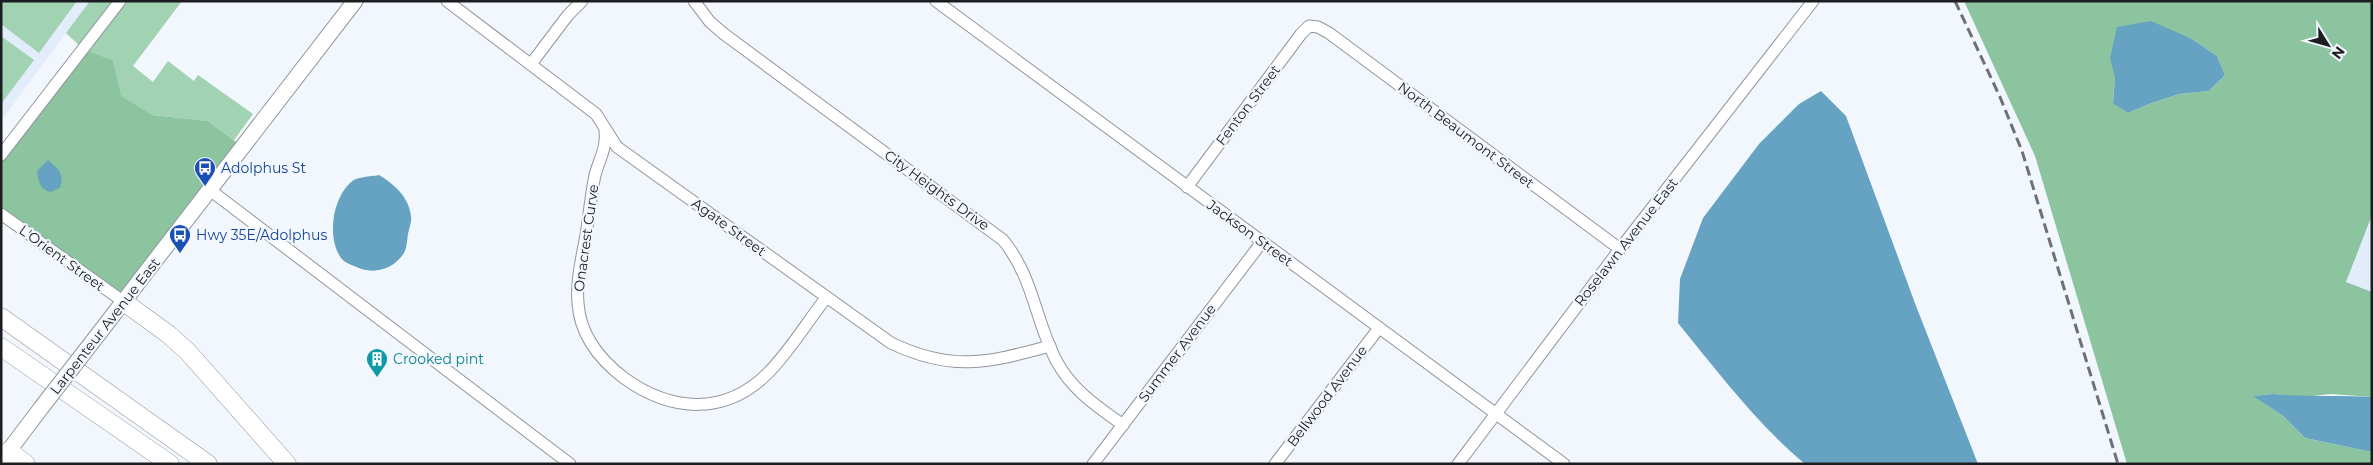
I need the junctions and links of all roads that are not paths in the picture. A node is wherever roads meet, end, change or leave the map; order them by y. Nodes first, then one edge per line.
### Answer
1 (120, 1) edge
2 (355, 1) edge
3 (447, 1) edge
4 (582, 1) edge
5 (694, 1) edge
6 (936, 1) edge
7 (1813, 1) edge
8 (1309, 26) joint
9 (531, 64) junction
10 (605, 130) junction
11 (1, 155) edge
12 (1187, 187) junction
13 (210, 190) junction
14 (1, 214) edge
15 (1262, 242) junction
16 (1620, 249) junction
17 (826, 298) junction
18 (124, 302) junction
19 (1, 317) edge
20 (1379, 328) junction
21 (1050, 346) junction
22 (1, 347) edge
23 (1496, 414) junction
24 (1123, 425) junction
25 (4, 452) edge
26 (26, 464) edge
27 (170, 464) edge
28 (208, 464) edge
29 (287, 464) edge
30 (570, 464) edge
31 (1093, 464) edge
32 (1275, 464) edge
33 (1458, 464) edge
34 (1564, 464) edge

1 - 11 street
2 - 13 main road, Larpenteur Avenue East
3 - 9 street, Agate Street
4 - 9 street
5 - 21 street, City Heights Drive
6 - 12 street, Jackson Street
7 - 16 street, Roselawn Avenue East
8 - 12 street, Fenton Street
8 - 16 street, North Beaumont Street
9 - 10 street, Agate Street
10 - 17 street, Agate Street
10 - 17 street, Onacrest Curve
12 - 15 street, Jackson Street
13 - 18 main road, Larpenteur Avenue East
13 - 30 street
14 - 18 street, L'Orient Street
15 - 20 street, Jackson Street
15 - 24 street, Summer Avenue
16 - 23 street, Roselawn Avenue East
17 - 21 street, Agate Street
18 - 25 main road, Larpenteur Avenue East, bridge
18 - 29 highway
19 - 28 highway
20 - 23 street, Jackson Street
20 - 32 street, Bellwood Avenue
21 - 24 street, City Heights Drive
22 - 27 highway
23 - 33 street, Roselawn Avenue East
23 - 34 street, Jackson Street
24 - 31 street, Summer Avenue
25 - 26 highway

